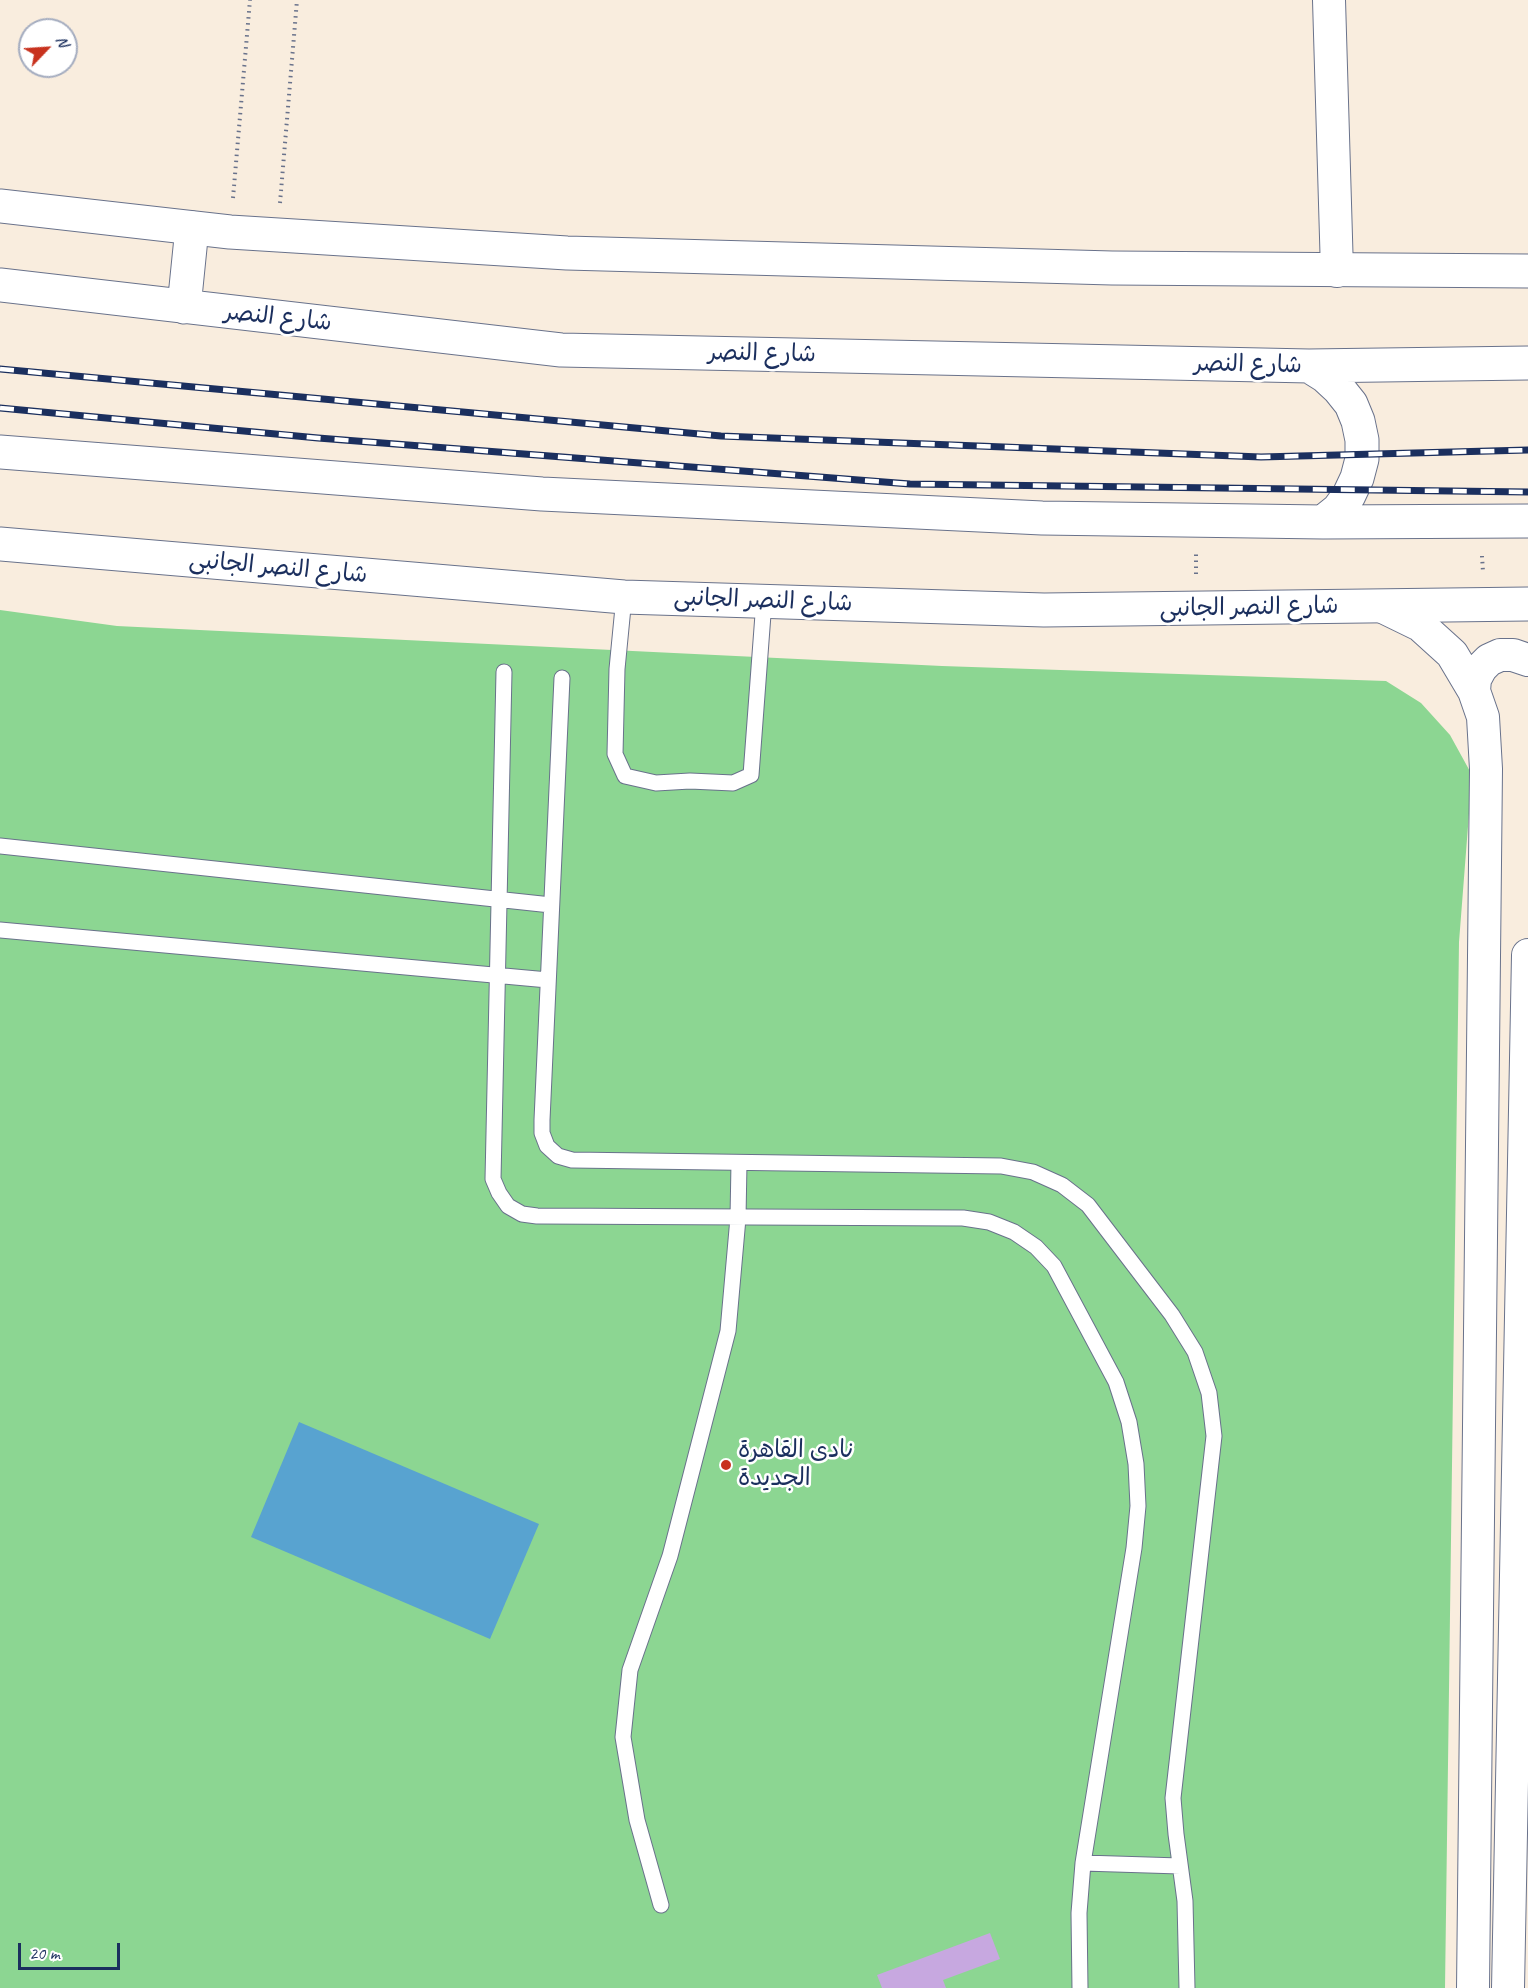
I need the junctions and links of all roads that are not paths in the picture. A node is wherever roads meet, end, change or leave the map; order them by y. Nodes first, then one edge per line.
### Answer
1 (1329, 0) edge
2 (0, 206) edge
3 (192, 228) junction
4 (1337, 271) junction
5 (1528, 272) edge
6 (0, 285) edge
7 (184, 307) junction
8 (1528, 363) edge
9 (1309, 366) junction
10 (0, 452) edge
11 (1528, 521) edge
12 (1323, 522) junction
13 (0, 544) edge
14 (624, 597) junction
15 (764, 602) junction
16 (1528, 604) edge
17 (1381, 606) junction
18 (1528, 660) edge
19 (504, 672) dead end
20 (562, 678) dead end
21 (1474, 691) junction
22 (0, 846) edge
23 (500, 899) junction
24 (551, 905) junction
25 (0, 930) edge
26 (1528, 955) edge
27 (498, 975) junction
28 (548, 980) junction
29 (739, 1163) junction
30 (738, 1218) junction
31 (1083, 1863) junction
32 (1180, 1866) junction
33 (661, 1905) dead end
34 (1080, 1988) edge
35 (1187, 1988) edge
36 (1473, 1988) edge
37 (1508, 1988) edge

1 - 4 street
2 - 3 main road
3 - 4 main road
3 - 7 main road
4 - 5 main road
6 - 7 main road, شارع النصر
7 - 9 main road, شارع النصر
8 - 9 main road, شارع النصر
9 - 12 main road
10 - 12 main road
11 - 12 main road
13 - 14 main road, شارع النصر الجانبى
14 - 15 main road, شارع النصر الجانبى
14 - 15 lane
15 - 17 main road, شارع النصر الجانبى
16 - 17 main road, شارع النصر الجانبى
17 - 21 street
18 - 21 street
19 - 23 lane
20 - 24 lane
21 - 36 street
22 - 23 lane
23 - 24 lane
23 - 27 lane
24 - 28 lane
25 - 27 lane
26 - 37 street
27 - 28 lane
27 - 30 lane
28 - 29 lane
29 - 30 lane
29 - 32 lane
30 - 31 lane
30 - 33 lane
31 - 32 lane
31 - 34 lane
32 - 35 lane

